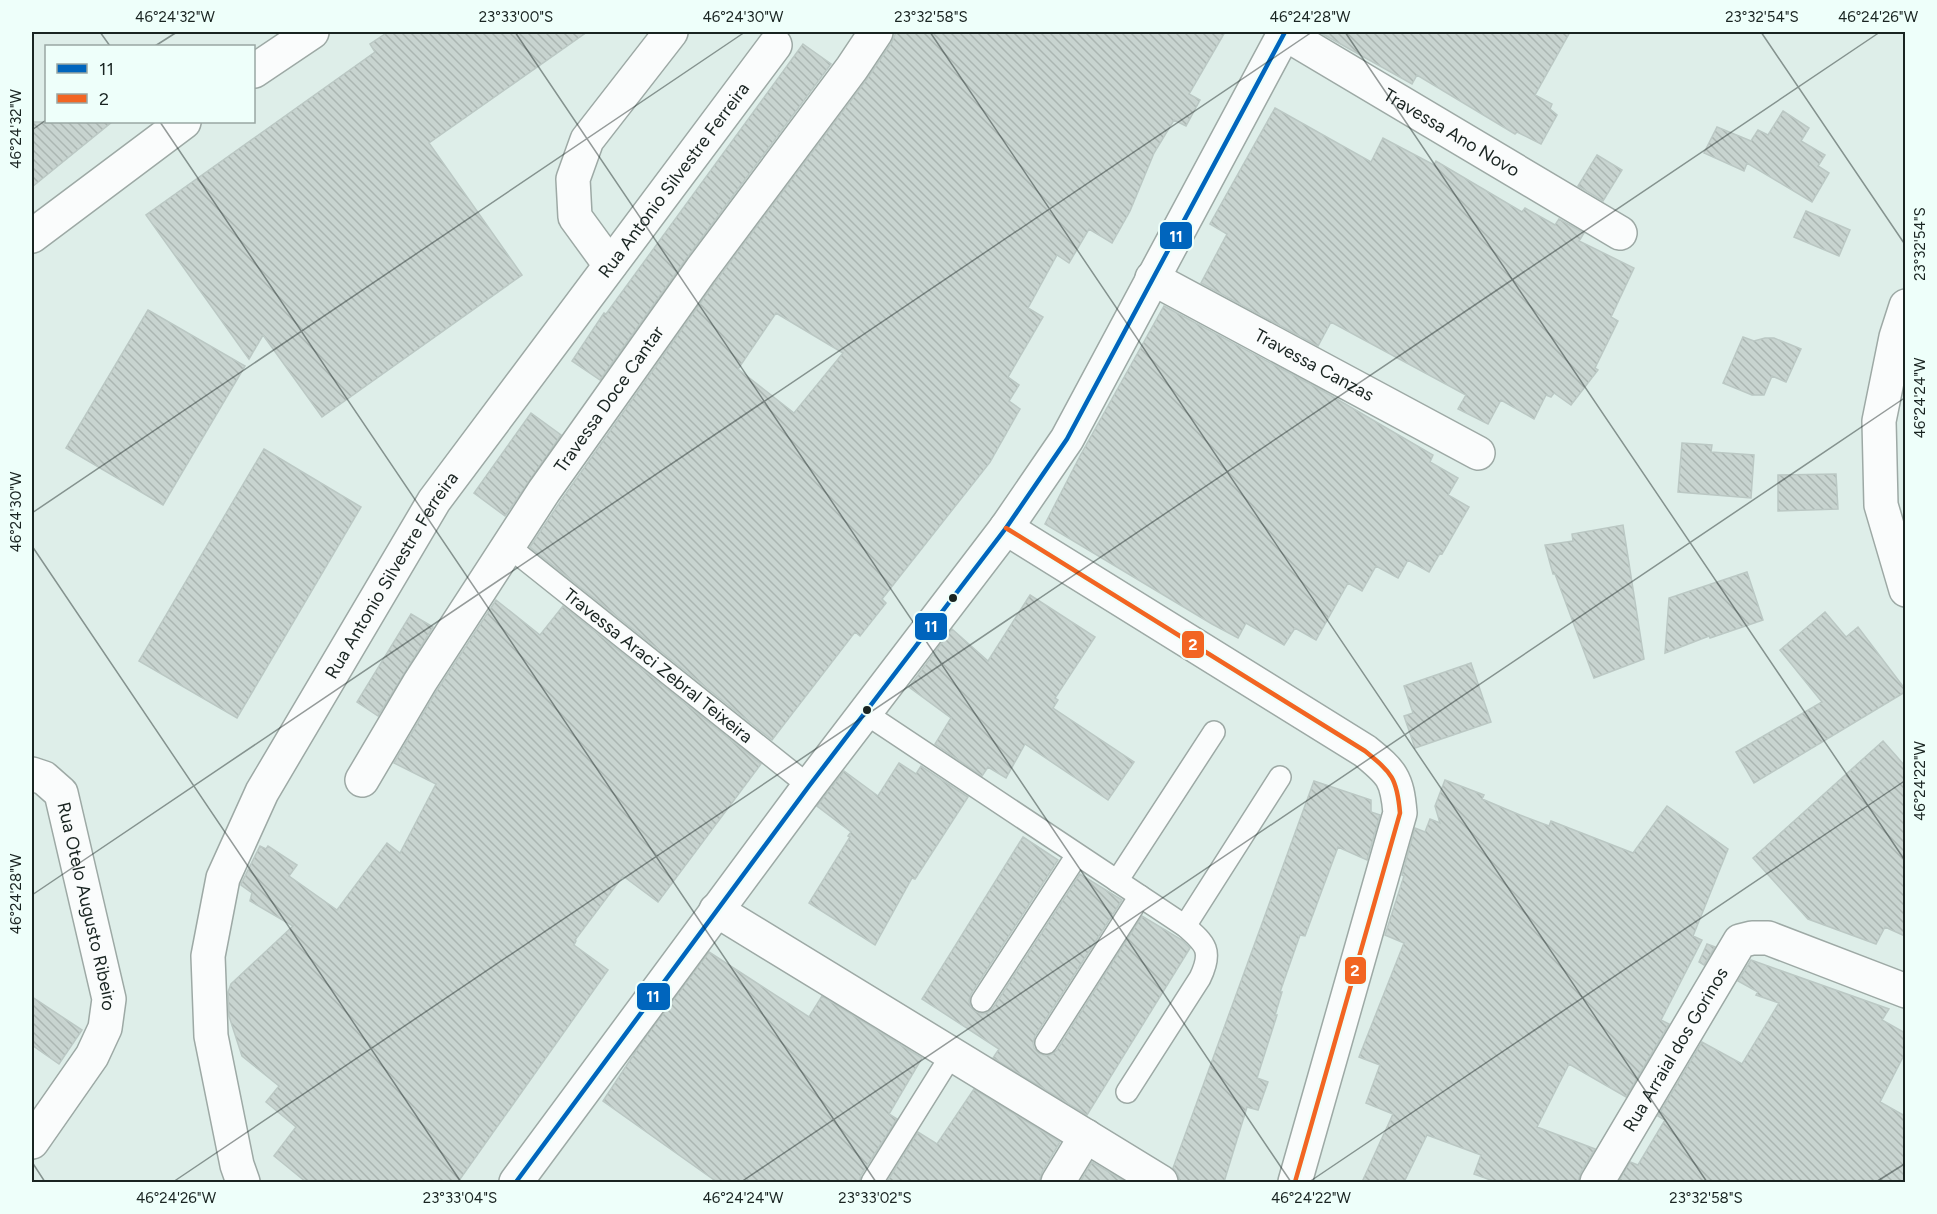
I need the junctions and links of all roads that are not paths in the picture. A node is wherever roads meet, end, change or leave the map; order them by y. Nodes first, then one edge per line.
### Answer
1 (312, 32) edge
2 (671, 32) edge
3 (876, 32) edge
4 (1284, 32) edge
5 (775, 45) dead end
6 (255, 70) edge
7 (183, 123) edge
8 (1620, 233) dead end
9 (32, 236) edge
10 (610, 265) junction
11 (1152, 278) junction
12 (1905, 306) edge
13 (1478, 453) dead end
14 (1006, 528) junction
15 (508, 546) junction
16 (1905, 590) edge
17 (865, 713) junction
18 (1214, 732) dead end
19 (32, 774) edge
20 (1280, 777) dead end
21 (362, 780) dead end
22 (808, 786) junction
23 (1077, 855) junction
24 (1117, 881) junction
25 (1140, 896) junction
26 (716, 910) junction
27 (1185, 926) junction
28 (1905, 991) edge
29 (982, 1001) dead end
30 (1046, 1043) dead end
31 (952, 1054) junction
32 (1127, 1092) dead end
33 (1086, 1136) junction
34 (32, 1142) edge
35 (243, 1182) edge
36 (516, 1182) edge
37 (872, 1182) edge
38 (1058, 1182) edge
39 (1161, 1182) edge
40 (1295, 1182) edge
41 (1597, 1182) edge

1 - 6 street
2 - 10 street
3 - 15 street, Travessa Doce Cantar
4 - 8 street, Travessa Ano Novo
4 - 11 street
5 - 10 street, Rua Antonio Silvestre Ferreira
7 - 9 street
10 - 35 street, Rua Antonio Silvestre Ferreira
11 - 13 street, Travessa Canzas
11 - 14 street
12 - 16 street
14 - 17 street
14 - 40 street
15 - 21 street, Travessa Doce Cantar
15 - 22 lane, Travessa Araci Zebral Teixeira
17 - 22 street
17 - 23 lane
18 - 24 lane
19 - 34 street, Rua Otelo Augusto Ribeiro
20 - 27 lane
22 - 26 street
23 - 24 lane
23 - 29 lane
24 - 25 lane
25 - 27 lane
25 - 30 lane
26 - 31 street
26 - 36 street
27 - 32 lane
28 - 41 street, Rua Arraial dos Gorinos
31 - 33 street
31 - 37 lane
33 - 38 street
33 - 39 street

